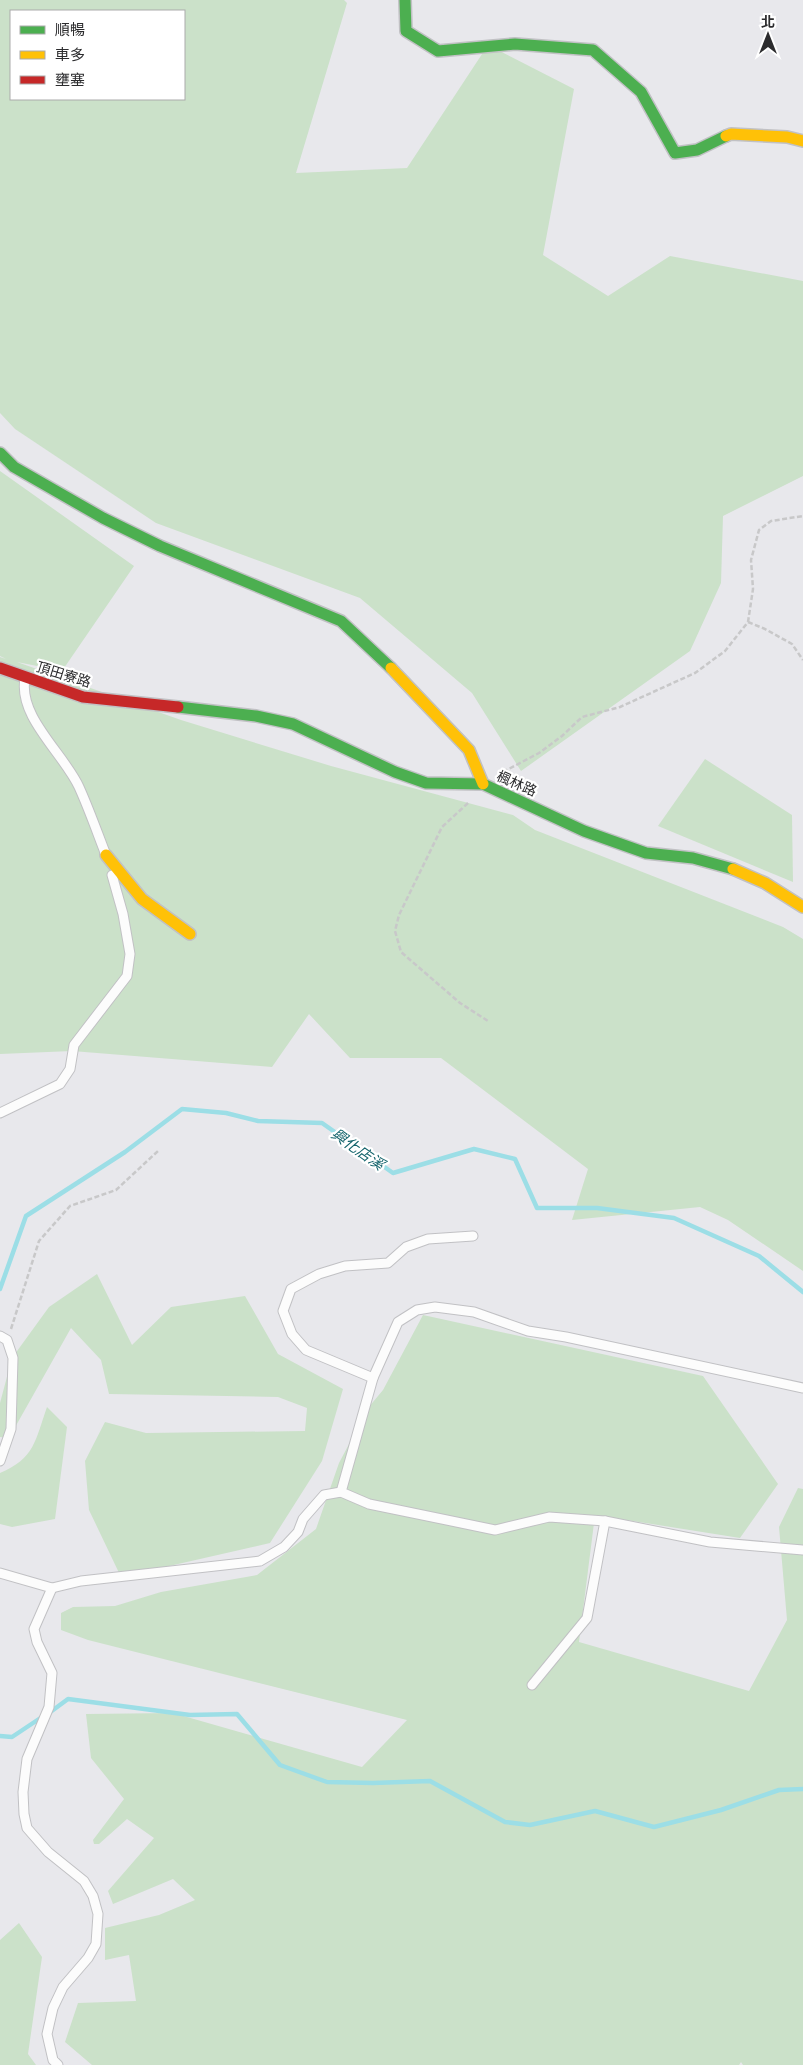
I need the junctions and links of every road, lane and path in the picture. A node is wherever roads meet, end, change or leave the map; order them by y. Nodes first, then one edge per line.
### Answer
1 (405, 0) edge
2 (803, 141) edge
3 (0, 453) edge
4 (803, 516) edge
5 (748, 622) junction
6 (803, 660) edge
7 (0, 668) edge
8 (25, 678) junction
9 (151, 706) joint
10 (483, 784) junction
11 (106, 855) junction
12 (803, 906) edge
13 (190, 934) dead end
14 (488, 1021) dead end
15 (0, 1113) edge
16 (158, 1152) dead end
17 (473, 1236) dead end
18 (4, 1338) edge
19 (373, 1378) junction
20 (803, 1388) edge
21 (0, 1461) edge
22 (341, 1492) junction
23 (605, 1521) junction
24 (803, 1550) edge
25 (0, 1573) edge
26 (52, 1588) junction
27 (532, 1685) dead end
28 (58, 2065) edge

1 - 2 street
3 - 10 street
4 - 5 path
5 - 6 path
5 - 10 path
7 - 8 street, 頂田寮路
8 - 9 street, 頂田寮路
8 - 11 lane
9 - 10 street, 楓林路
10 - 12 street, 楓林路
10 - 14 path
11 - 13 street
11 - 15 lane
16 - 18 path
17 - 19 lane
18 - 21 lane
19 - 20 lane
19 - 22 lane
22 - 23 lane
22 - 26 lane
23 - 24 lane
23 - 27 lane
25 - 26 lane
26 - 28 lane

